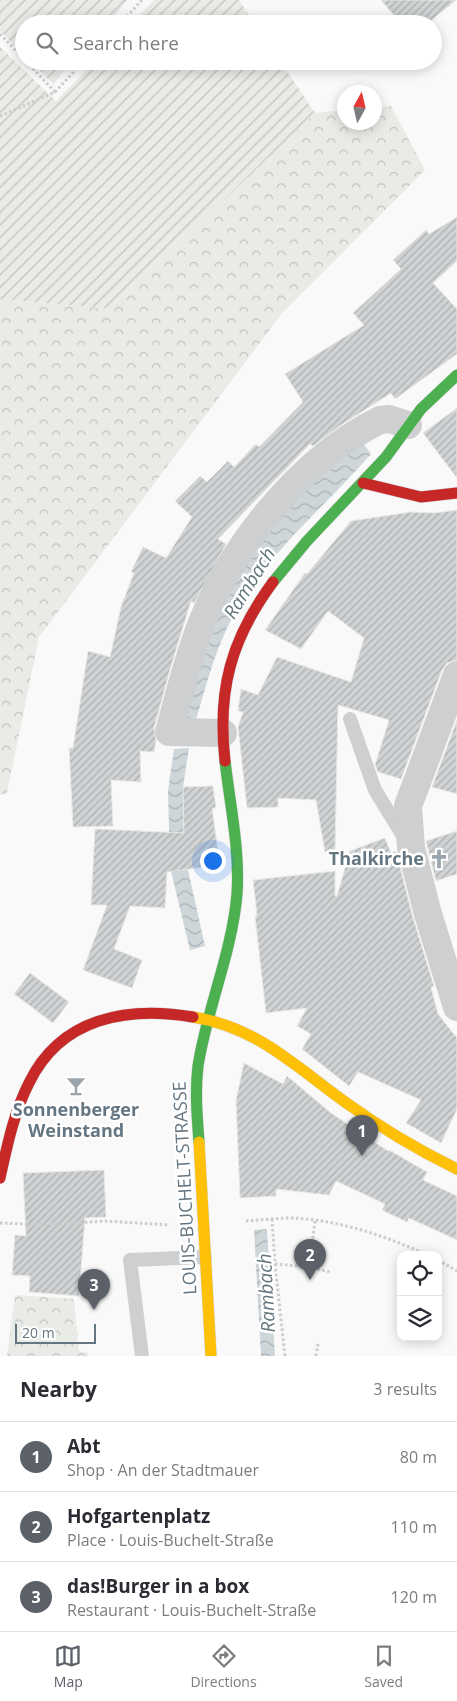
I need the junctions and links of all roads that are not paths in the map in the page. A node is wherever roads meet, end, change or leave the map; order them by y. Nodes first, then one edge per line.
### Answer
1 (457, 375) edge
2 (408, 425) junction
3 (363, 483) junction
4 (457, 493) edge
5 (457, 675) edge
6 (350, 719) dead end
7 (223, 733) junction
8 (411, 848) junction
9 (457, 1007) edge
10 (210, 1019) junction
11 (457, 1169) edge
12 (0, 1178) edge
13 (205, 1256) junction
14 (142, 1356) edge
15 (211, 1356) edge

1 - 2 main road, LOUIS-BUCHELT-STRASSE
2 - 3 main road, LOUIS-BUCHELT-STRASSE
2 - 7 street
3 - 4 main road
3 - 7 main road, LOUIS-BUCHELT-STRASSE
5 - 8 street
6 - 8 lane
7 - 10 main road, LOUIS-BUCHELT-STRASSE
8 - 9 street
10 - 11 main road
10 - 12 main road
10 - 13 main road, LOUIS-BUCHELT-STRASSE
13 - 14 lane
13 - 15 main road, LOUIS-BUCHELT-STRASSE

